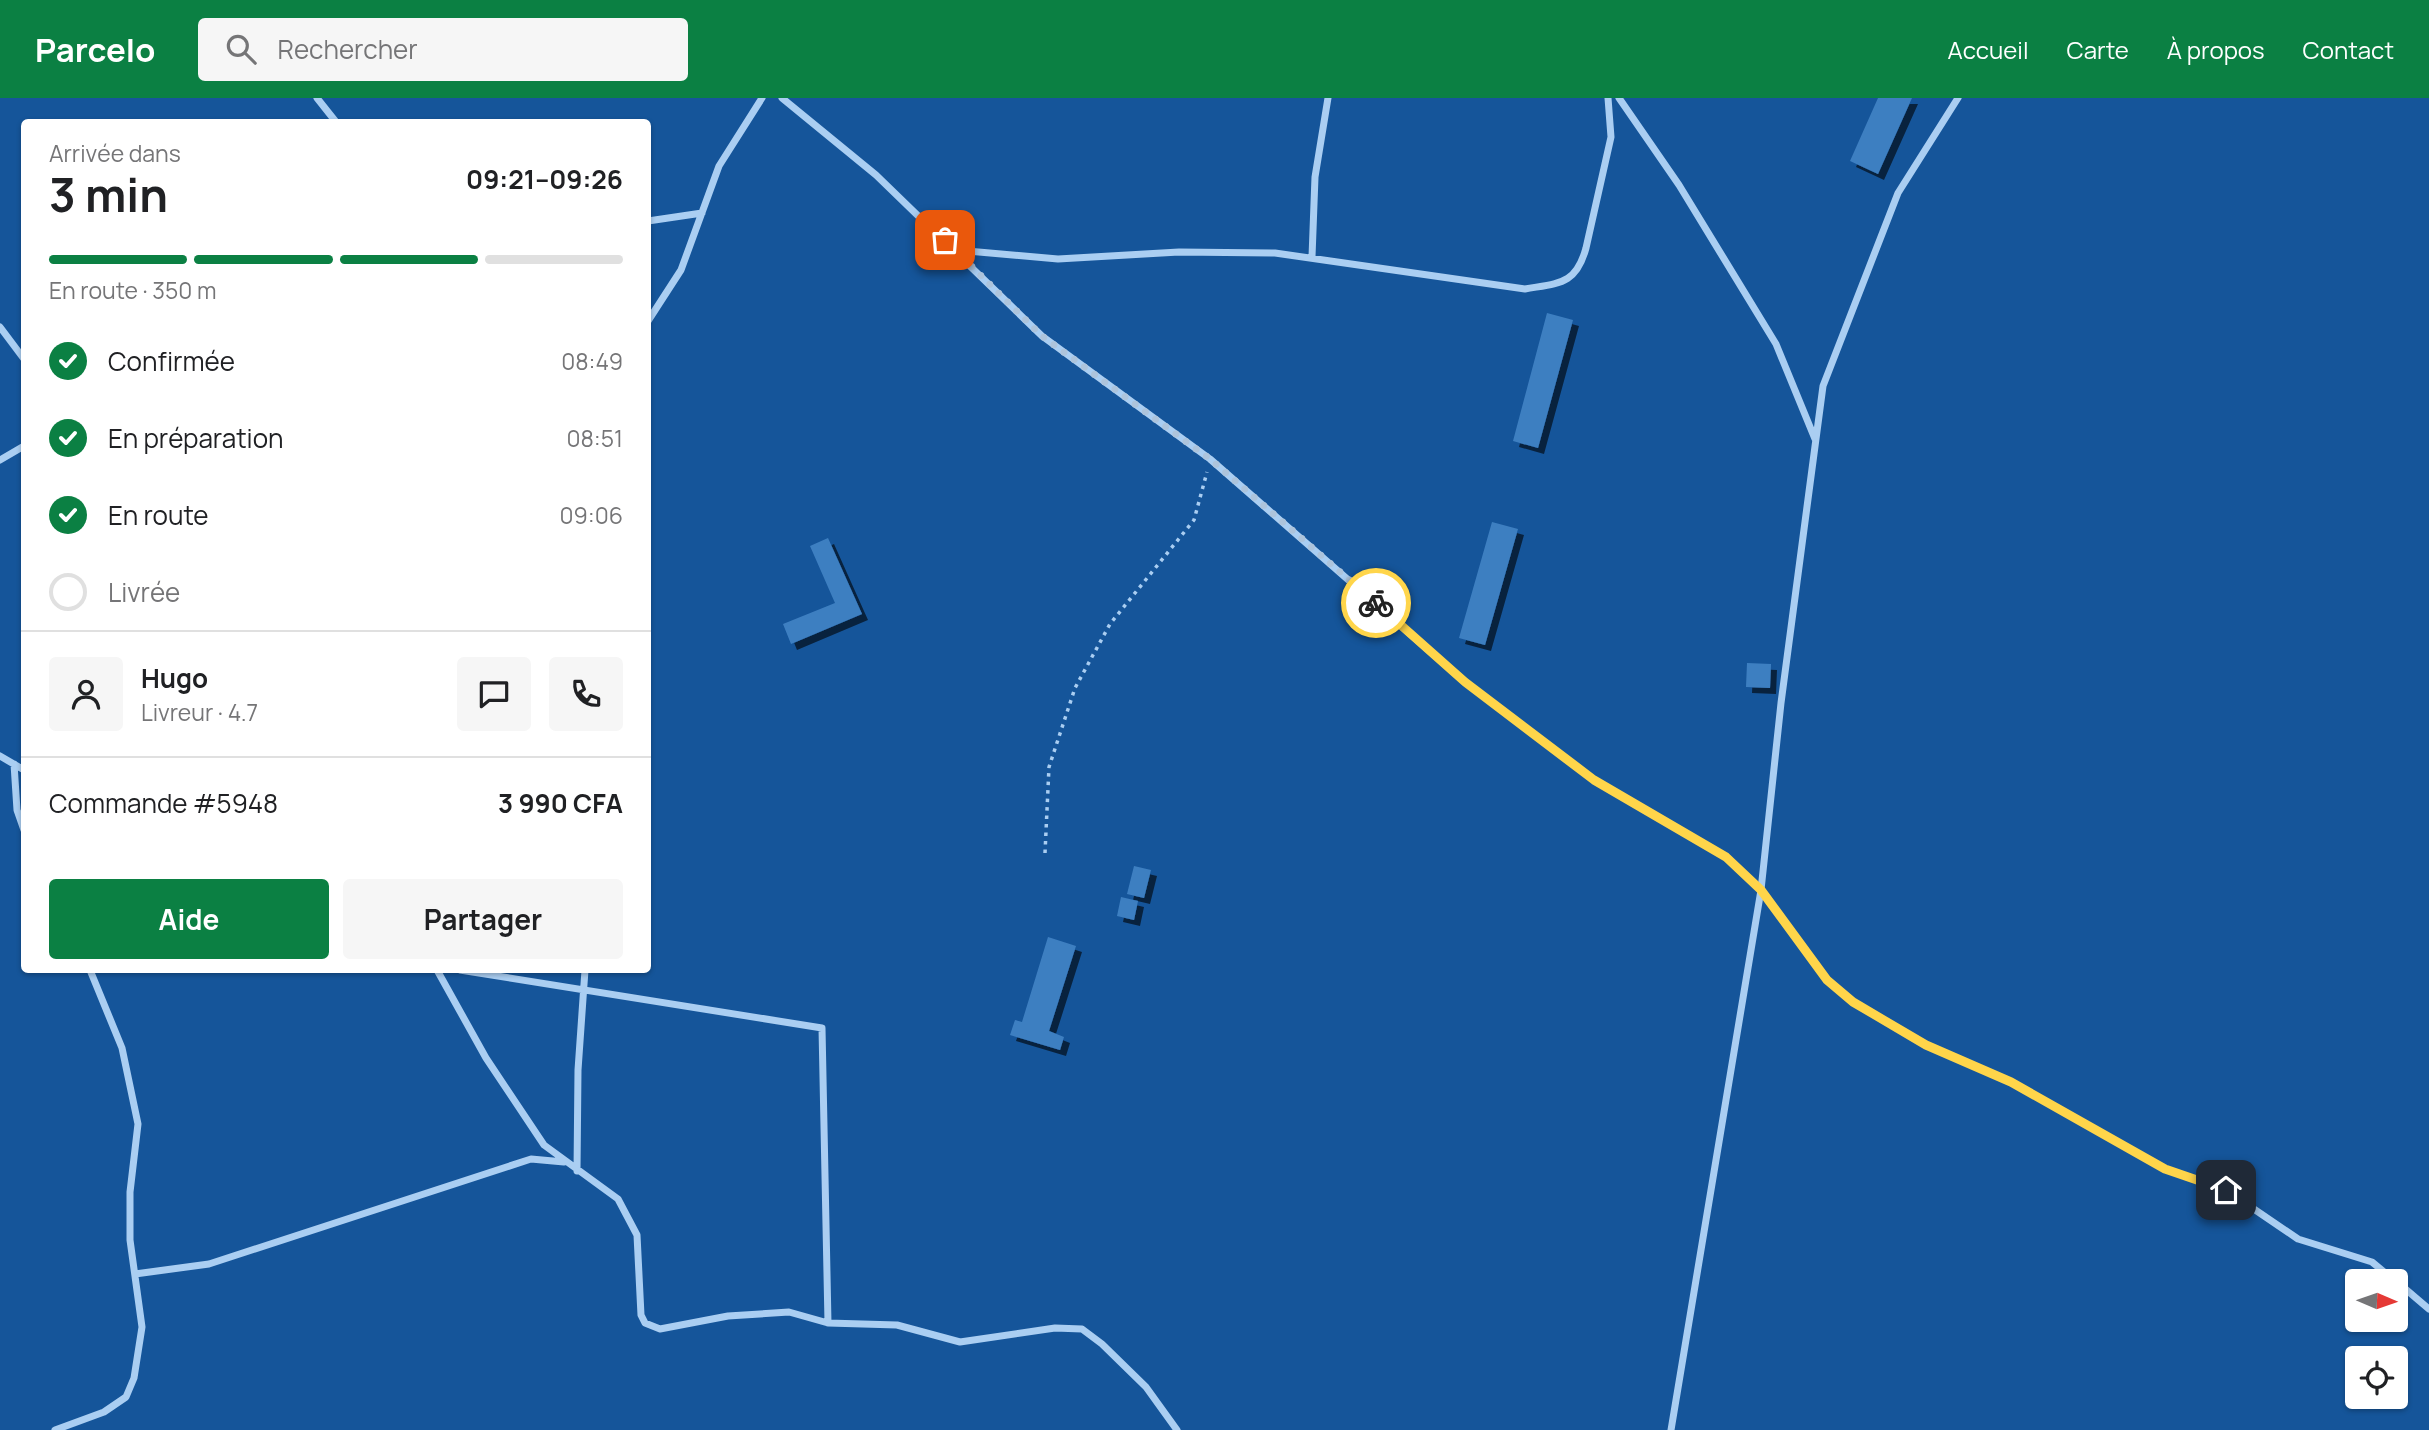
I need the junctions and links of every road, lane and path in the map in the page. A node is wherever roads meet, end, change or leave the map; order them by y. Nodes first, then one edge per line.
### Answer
1 (317, 98) edge
2 (762, 98) edge
3 (782, 98) edge
4 (1328, 98) edge
5 (1608, 98) edge
6 (1619, 98) edge
7 (1958, 98) edge
8 (334, 119) edge
9 (702, 213) junction
10 (651, 221) edge
11 (956, 250) junction
12 (1312, 257) junction
13 (651, 316) edge
14 (0, 327) edge
15 (21, 355) edge
16 (1816, 440) junction
17 (21, 448) edge
18 (1210, 459) junction
19 (0, 460) edge
20 (0, 756) edge
21 (14, 764) junction
22 (21, 768) edge
23 (21, 820) edge
24 (1045, 853) dead end
25 (1761, 890) junction
26 (91, 973) edge
27 (439, 973) edge
28 (477, 973) edge
29 (585, 973) edge
30 (584, 992) junction
31 (564, 1162) junction
32 (577, 1171) junction
33 (2380, 1269) edge
34 (135, 1274) junction
35 (2408, 1292) edge
36 (2429, 1309) edge
37 (828, 1323) junction
38 (55, 1430) edge
39 (1177, 1430) edge
40 (1671, 1430) edge

1 - 8 street
2 - 9 street
3 - 11 street
4 - 12 street
5 - 12 street
6 - 16 street
7 - 16 street
9 - 10 street
9 - 13 street
11 - 12 street
11 - 18 street
14 - 15 street
16 - 25 street
17 - 19 street
18 - 24 path
18 - 25 street
20 - 21 street
21 - 22 street
21 - 23 street
25 - 33 street
25 - 40 street
26 - 34 street
27 - 31 street
28 - 30 street
29 - 30 street
30 - 32 street
30 - 37 street
31 - 32 street
31 - 34 street
32 - 37 street
34 - 38 street
35 - 36 street
37 - 39 street

